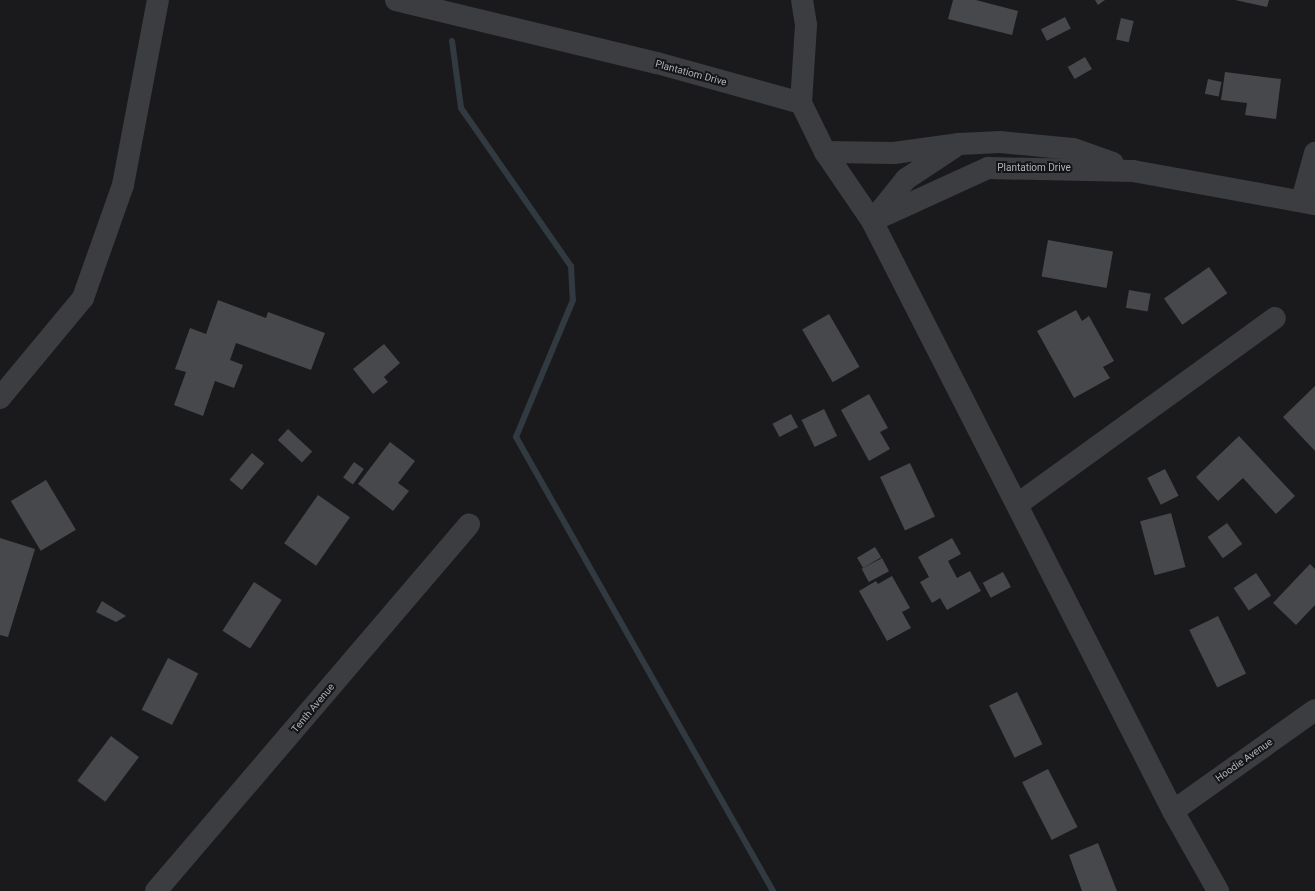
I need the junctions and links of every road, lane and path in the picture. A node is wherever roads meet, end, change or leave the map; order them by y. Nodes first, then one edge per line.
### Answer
1 (158, 0) edge
2 (396, 0) edge
3 (802, 0) edge
4 (801, 103) junction
5 (959, 144) junction
6 (825, 152) junction
7 (1315, 153) edge
8 (1133, 171) junction
9 (1308, 202) edge
10 (872, 221) junction
11 (1275, 318) dead end
12 (0, 398) edge
13 (1018, 504) junction
14 (470, 524) dead end
15 (1315, 710) edge
16 (1173, 810) junction
17 (156, 891) edge
18 (1218, 891) edge

1 - 12 street
2 - 4 street, Plantatiom Drive
3 - 4 street
4 - 6 street
5 - 6 street, Plantatiom Drive
5 - 8 street, Plantatiom Drive
5 - 10 street, Plantatiom Drive
6 - 10 street
7 - 9 street
8 - 9 street, Plantatiom Drive
8 - 10 street, Plantatiom Drive
10 - 13 street
11 - 13 street
13 - 16 street
14 - 17 street, Tenth Avenue
15 - 16 street, Hoodie Avenue
16 - 18 street

